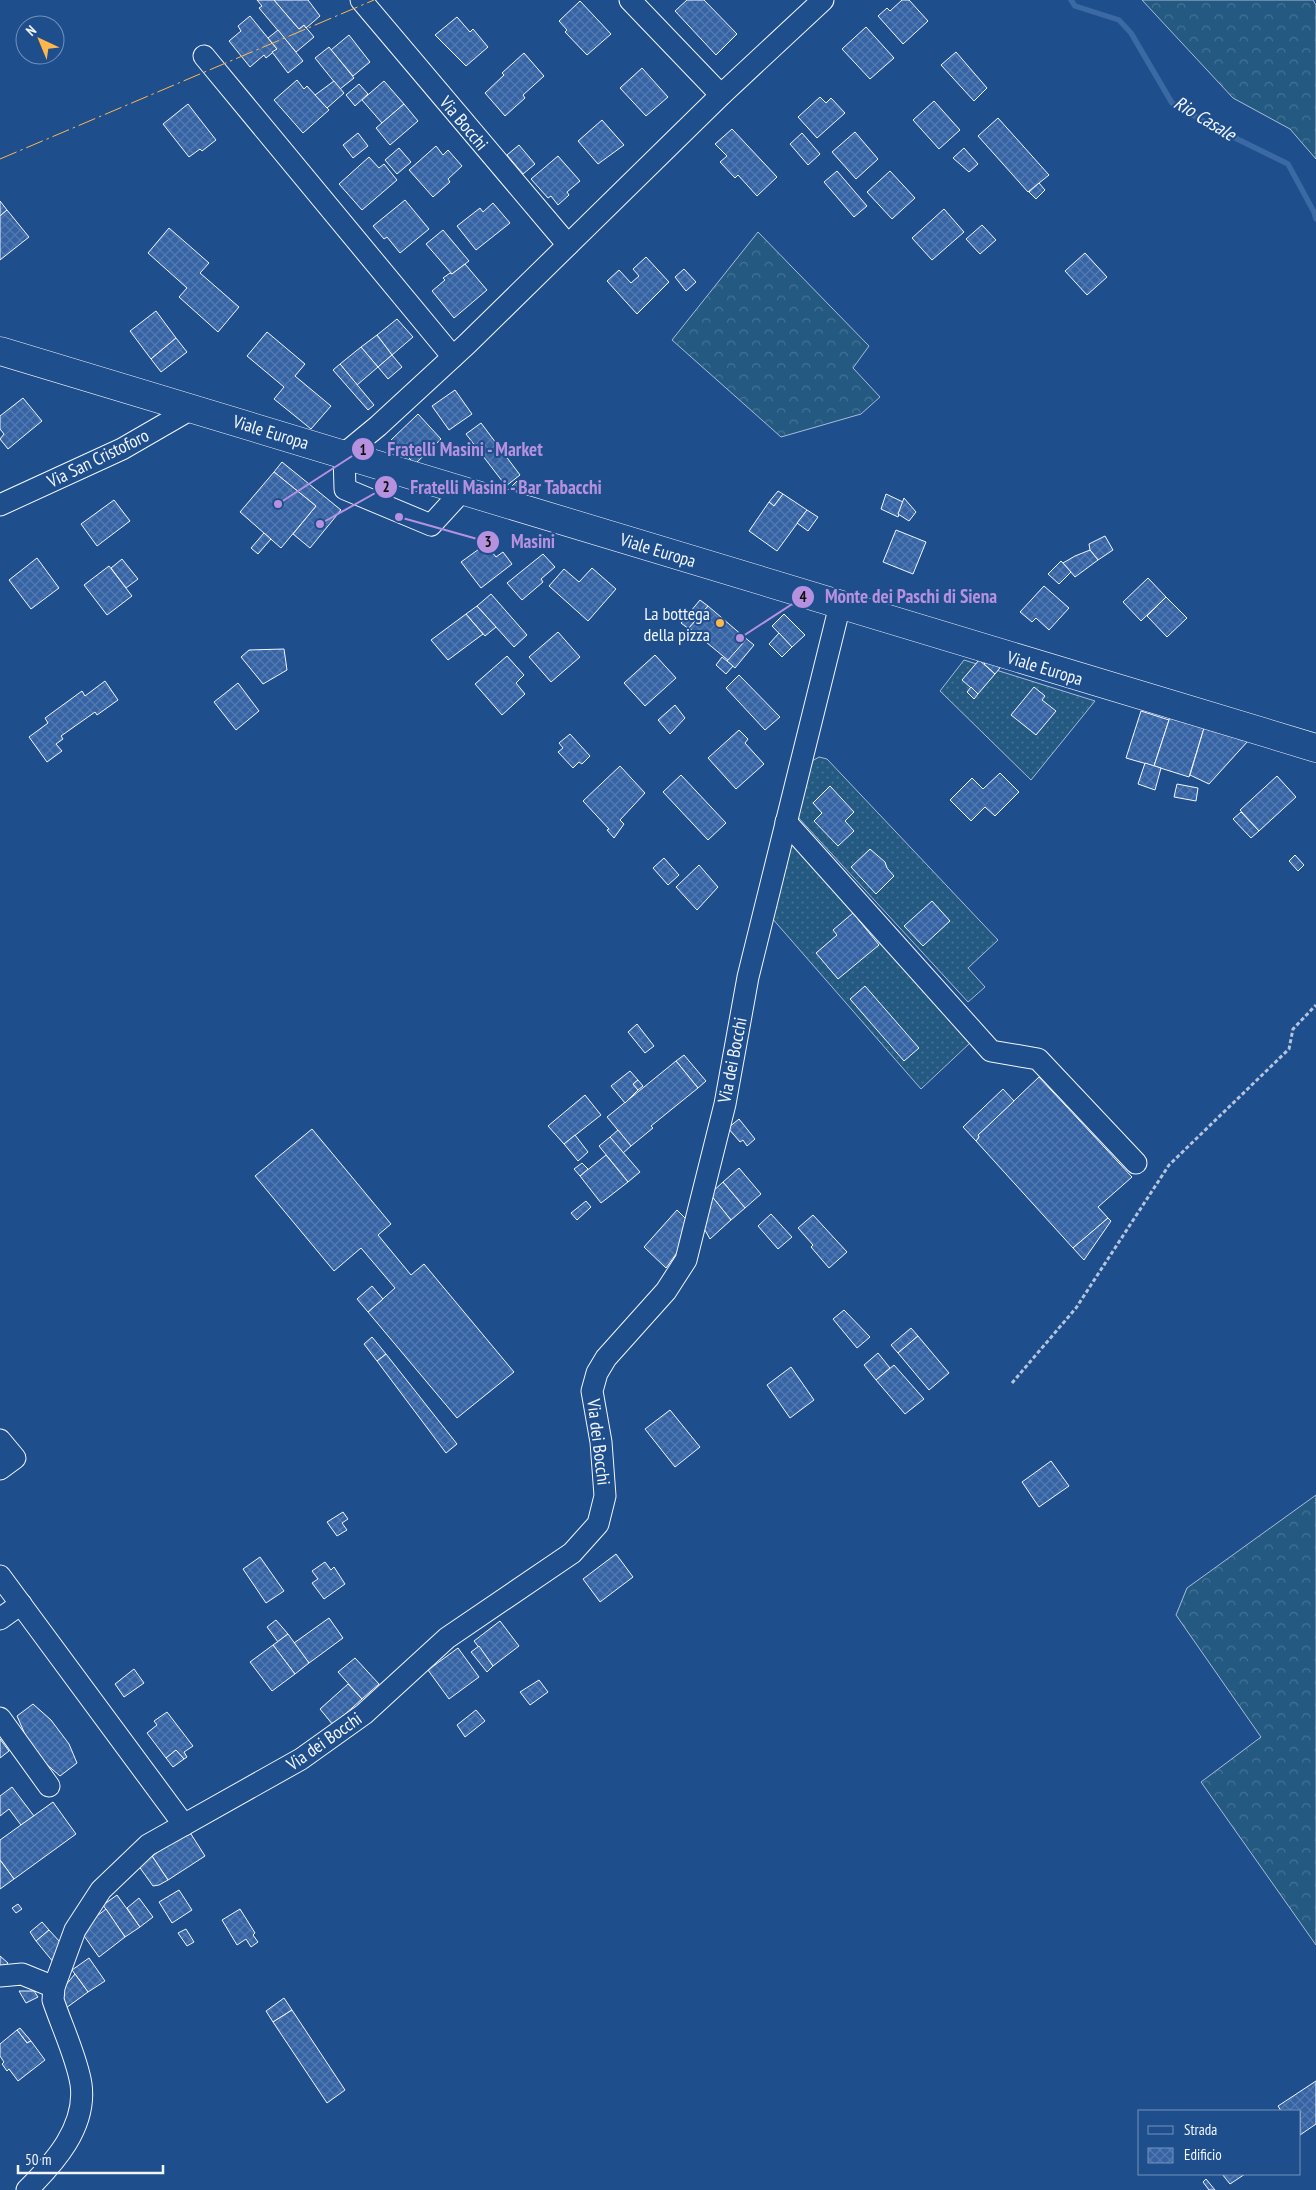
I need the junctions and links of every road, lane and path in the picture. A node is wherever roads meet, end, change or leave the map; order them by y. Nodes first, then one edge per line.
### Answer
1 (361, 0) edge
2 (630, 0) edge
3 (823, 0) edge
4 (204, 56) dead end
5 (721, 95) junction
6 (568, 245) junction
7 (0, 351) edge
8 (453, 357) junction
9 (193, 408) junction
10 (344, 454) junction
11 (463, 490) junction
12 (0, 505) edge
13 (840, 605) junction
14 (1316, 748) edge
15 (786, 822) junction
16 (1316, 1004) edge
17 (1136, 1163) dead end
18 (1012, 1383) dead end
19 (0, 1440) edge
20 (0, 1469) edge
21 (0, 1576) edge
22 (21, 1604) junction
23 (0, 1619) edge
24 (0, 1718) edge
25 (50, 1786) dead end
26 (184, 1825) junction
27 (0, 1976) edge
28 (54, 1987) junction
29 (27, 2190) edge

1 - 6 street, Via Bocchi
2 - 5 street
3 - 5 street
4 - 8 street
5 - 6 street
6 - 8 street
7 - 9 main road, Viale Europa
8 - 10 street
9 - 10 main road, Viale Europa
9 - 12 street, Via San Cristoforo
10 - 11 main road, Viale Europa
10 - 11 street
11 - 13 main road, Viale Europa
13 - 14 main road, Viale Europa
13 - 15 street, Via dei Bocchi
15 - 17 street
15 - 26 street, Via dei Bocchi
16 - 18 path
19 - 20 street
21 - 22 street
22 - 23 street
22 - 26 street
24 - 25 street
26 - 28 street, Via dei Bocchi
27 - 28 street
28 - 29 street, Via dei Bocchi

